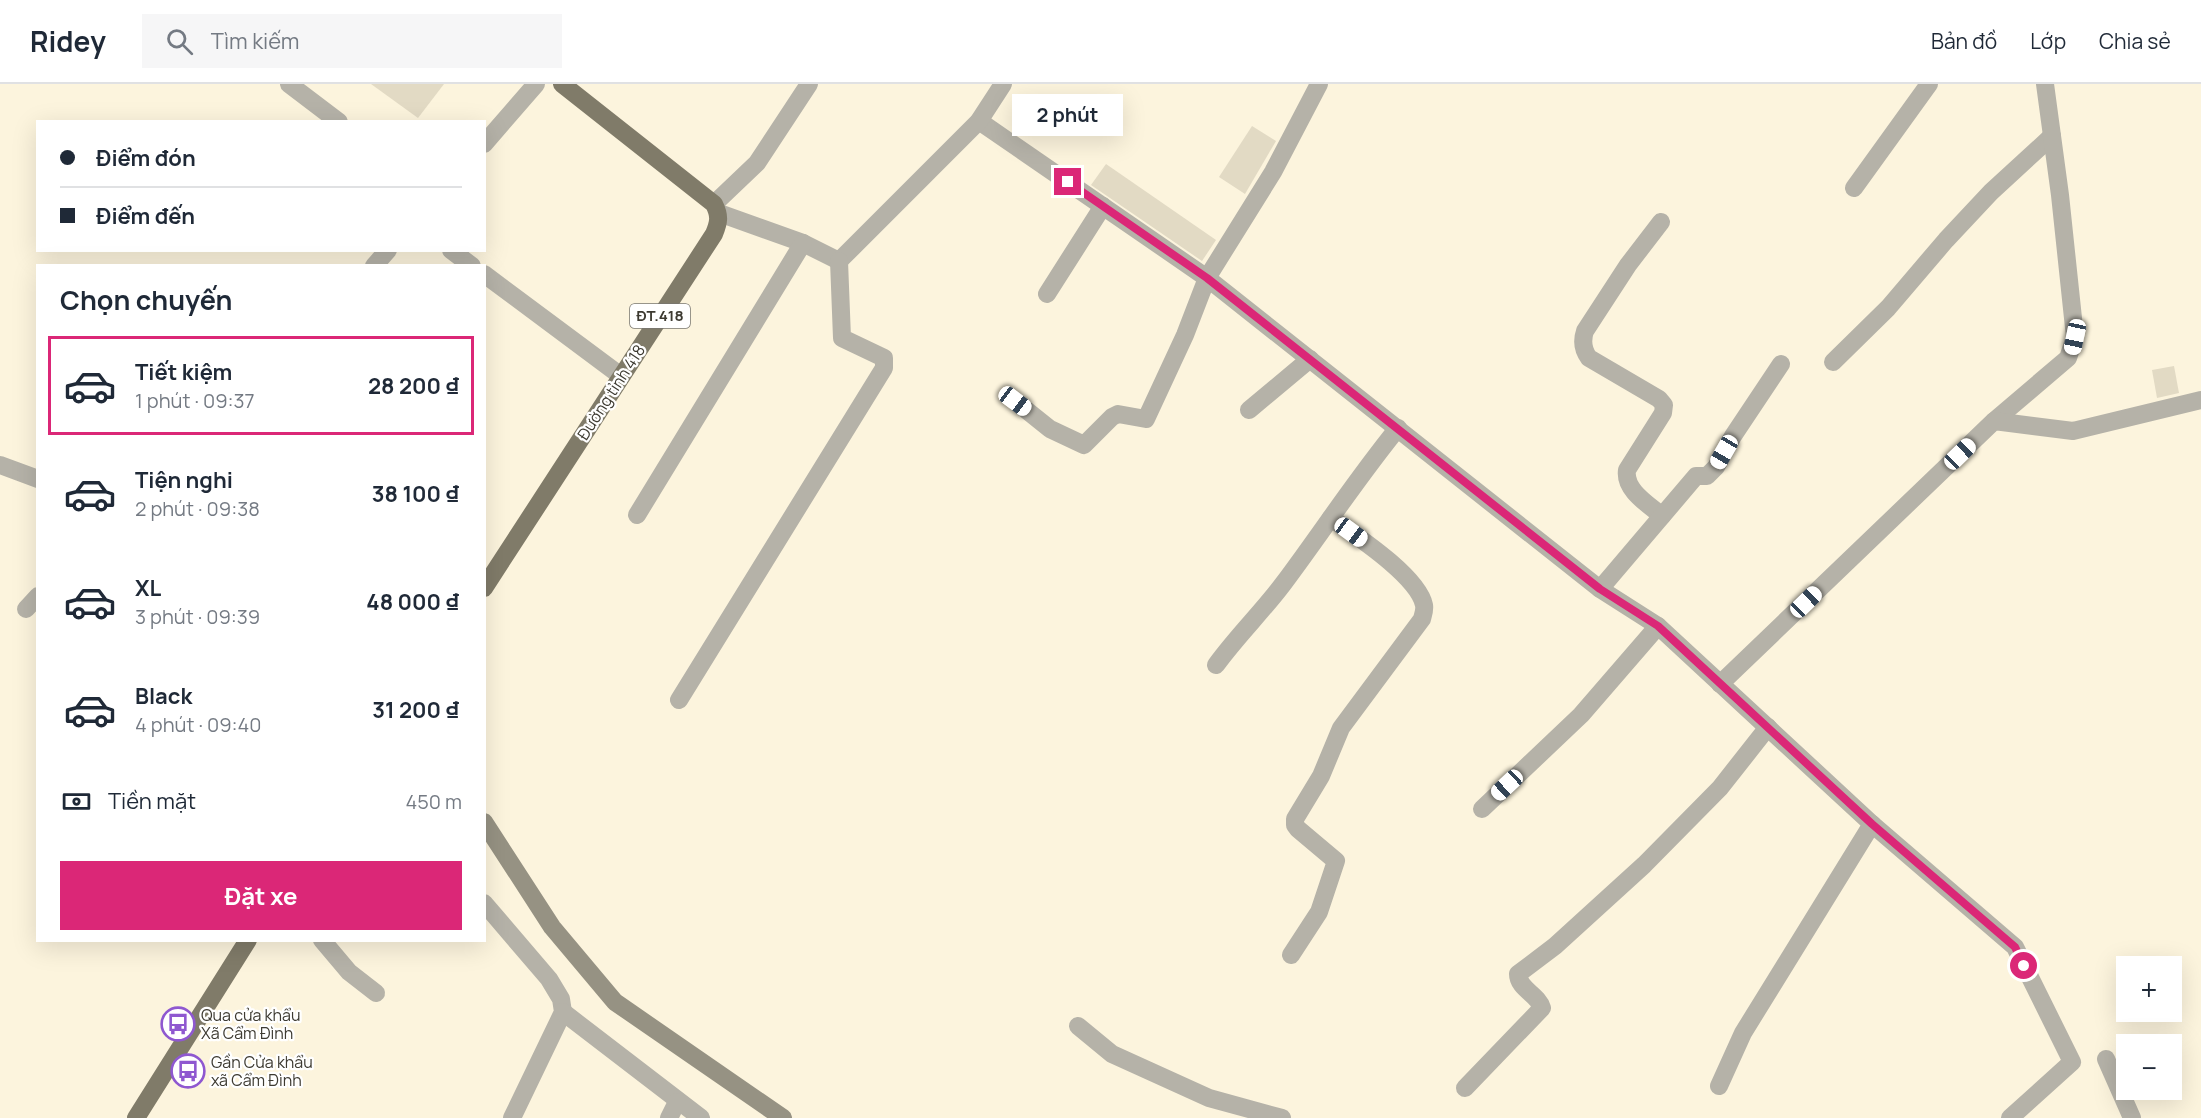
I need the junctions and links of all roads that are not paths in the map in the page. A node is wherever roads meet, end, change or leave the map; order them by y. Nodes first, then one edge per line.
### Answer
1 (289, 84) edge
2 (536, 84) edge
3 (562, 84) edge
4 (809, 84) edge
5 (1003, 84) edge
6 (1929, 84) edge
7 (2045, 84) edge
8 (1317, 85) edge
9 (336, 120) edge
10 (979, 121) junction
11 (2052, 136) junction
12 (486, 142) edge
13 (1854, 188) dead end
14 (1103, 206) junction
15 (716, 209) junction
16 (1661, 222) dead end
17 (802, 243) junction
18 (386, 252) edge
19 (454, 252) edge
20 (839, 261) junction
21 (376, 264) edge
22 (469, 264) edge
23 (486, 275) edge
24 (1207, 278) junction
25 (1047, 294) dead end
26 (1310, 359) junction
27 (1833, 362) dead end
28 (1781, 364) dead end
29 (621, 376) junction
30 (2201, 400) edge
31 (1015, 401) dead end
32 (1249, 410) dead end
33 (1994, 421) junction
34 (1398, 428) junction
35 (0, 465) edge
36 (36, 478) edge
37 (638, 515) dead end
38 (1662, 516) junction
39 (1331, 518) junction
40 (486, 585) edge
41 (1600, 589) junction
42 (1658, 626) junction
43 (1216, 665) dead end
44 (1720, 684) junction
45 (679, 700) dead end
46 (1768, 727) junction
47 (1482, 809) dead end
48 (1872, 824) junction
49 (486, 825) edge
50 (486, 905) edge
51 (247, 942) edge
52 (324, 942) edge
53 (1291, 955) dead end
54 (376, 993) dead end
55 (563, 1012) junction
56 (1078, 1026) dead end
57 (2106, 1059) dead end
58 (1719, 1086) dead end
59 (1465, 1088) dead end
60 (673, 1110) edge
61 (136, 1118) edge
62 (513, 1118) edge
63 (701, 1118) edge
64 (783, 1118) edge
65 (1282, 1118) edge
66 (2010, 1118) edge
67 (2132, 1118) edge

1 - 9 street
2 - 12 street
3 - 15 main road
4 - 15 street
5 - 10 street
6 - 13 street
7 - 11 street
8 - 24 street
10 - 14 street
10 - 20 street
11 - 27 street
11 - 33 street
14 - 24 street
14 - 25 street
15 - 17 street
15 - 29 main road, Đường tỉnh 418 / ĐT.418
16 - 38 street
17 - 20 street
17 - 37 street
18 - 21 street
19 - 22 street
20 - 45 street
23 - 29 street
24 - 26 street
24 - 31 street
26 - 32 street
26 - 34 street
28 - 38 street
29 - 40 main road, Đường tỉnh 418 / ĐT.418
30 - 33 street
33 - 44 street
34 - 39 street
34 - 41 street
35 - 36 street
38 - 41 street
39 - 43 street
39 - 53 street
41 - 42 street
42 - 44 street
42 - 47 street
44 - 46 street
46 - 48 street
46 - 59 street
48 - 58 street
48 - 66 street
49 - 64 main road
50 - 55 street
51 - 61 main road
52 - 54 street
55 - 60 street
55 - 62 street
56 - 65 street
57 - 67 street
60 - 63 street

